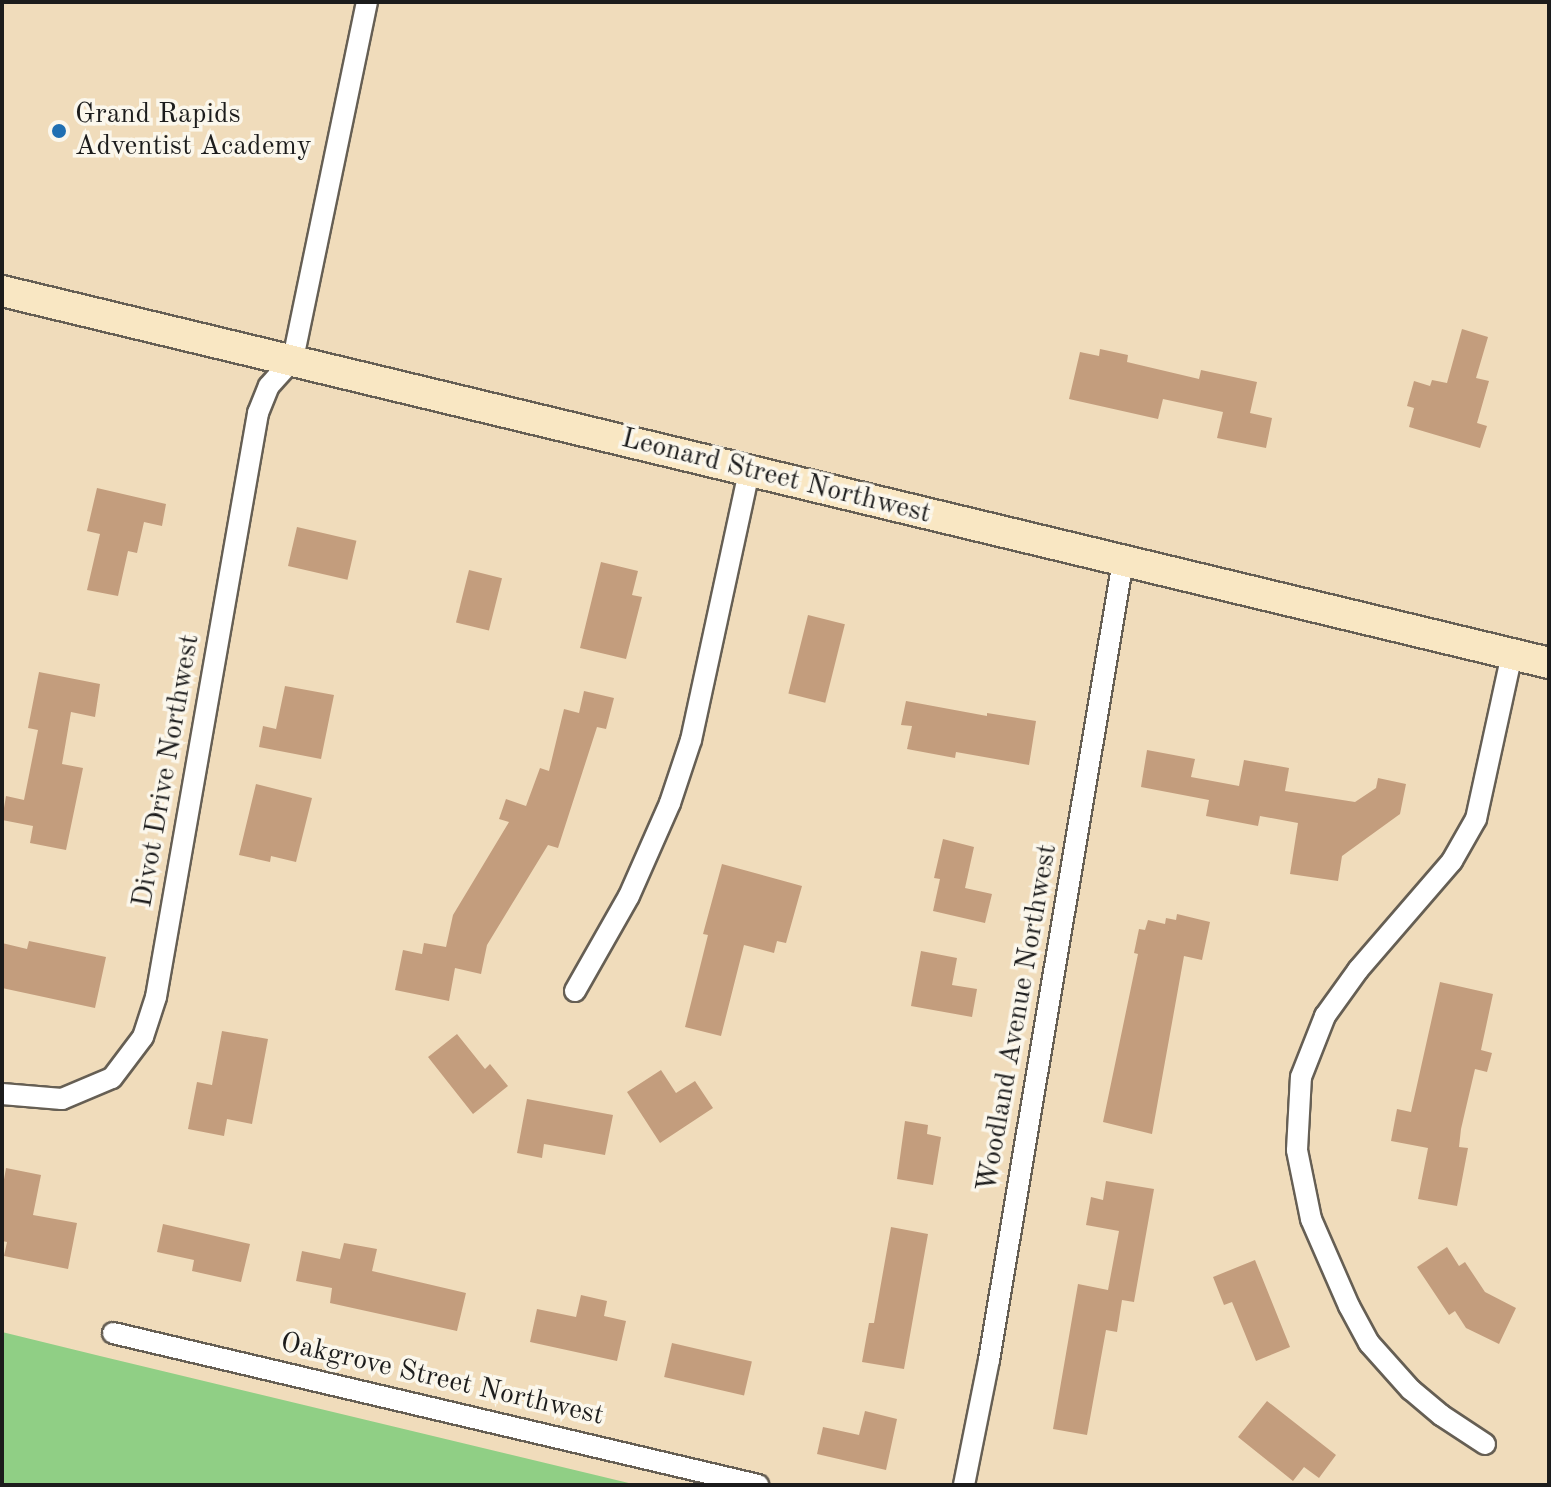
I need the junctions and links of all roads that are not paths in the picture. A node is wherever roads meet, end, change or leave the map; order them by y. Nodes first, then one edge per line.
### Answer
1 (367, 2) edge
2 (2, 291) edge
3 (293, 359) junction
4 (749, 471) junction
5 (1123, 561) junction
6 (1512, 654) junction
7 (1549, 663) edge
8 (575, 991) dead end
9 (2, 1094) edge
10 (113, 1333) dead end
11 (1485, 1444) dead end
12 (758, 1485) edge
13 (964, 1485) edge

1 - 3 street
2 - 3 main road, Leonard Street Northwest
3 - 4 main road, Leonard Street Northwest
3 - 9 street, Divot Drive Northwest
4 - 5 main road, Leonard Street Northwest
4 - 8 street
5 - 6 main road, Leonard Street Northwest
5 - 13 street, Woodland Avenue Northwest
6 - 7 main road, Leonard Street Northwest
6 - 11 street
10 - 12 street, Oakgrove Street Northwest

